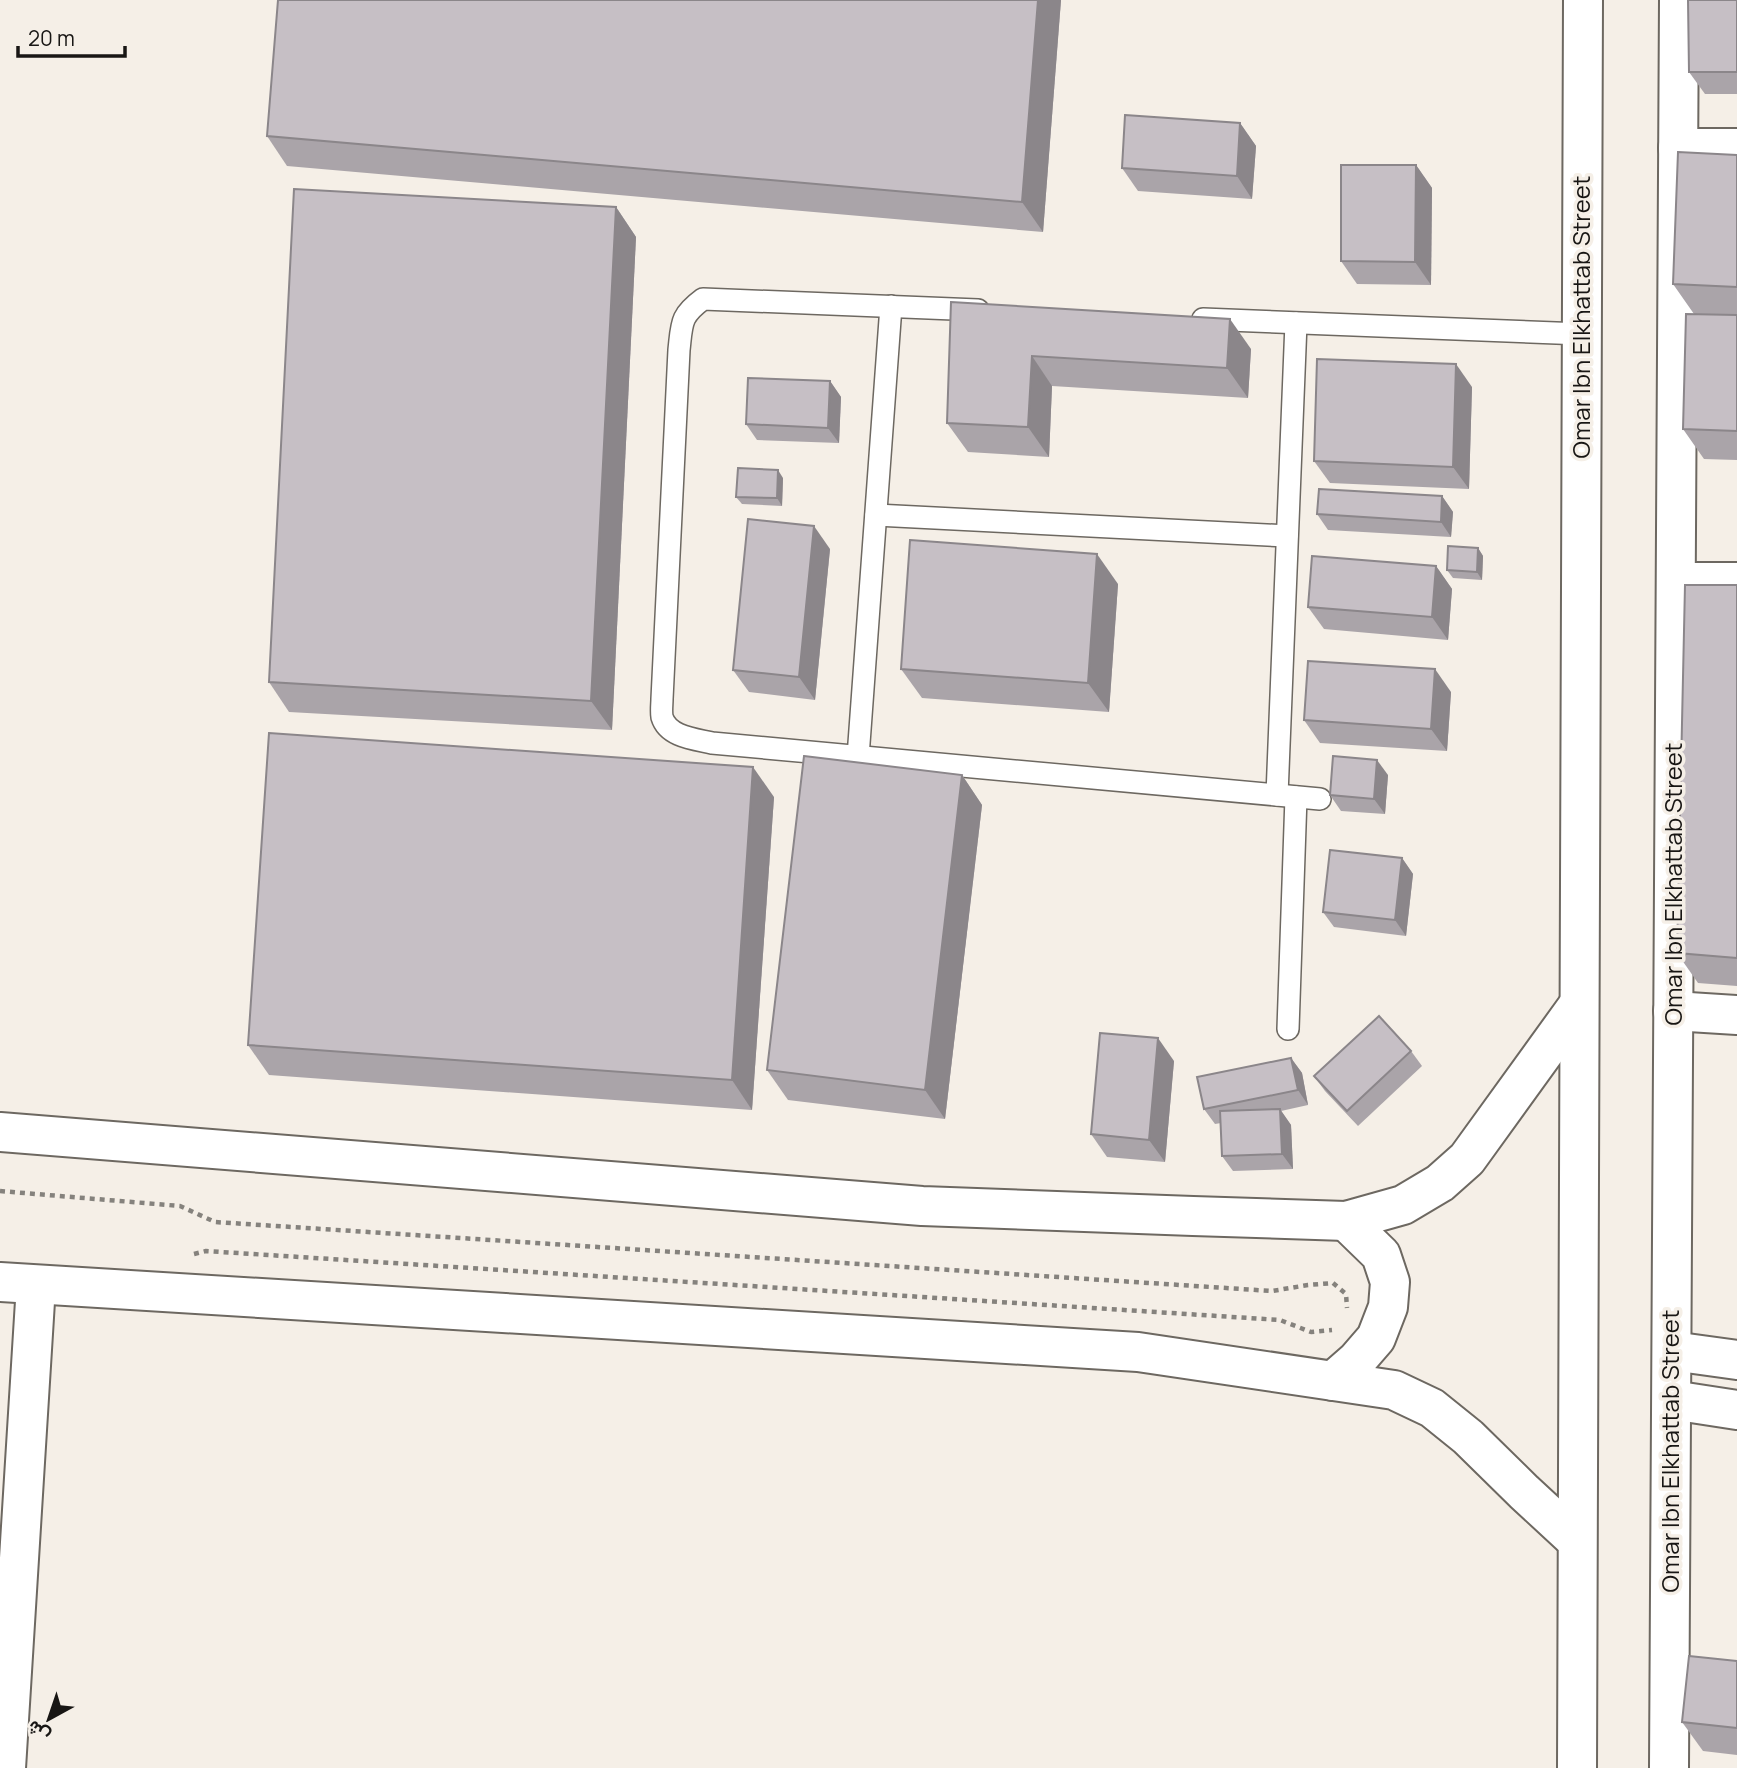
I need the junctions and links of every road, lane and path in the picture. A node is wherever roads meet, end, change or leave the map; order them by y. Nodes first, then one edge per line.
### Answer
1 (1583, 0) edge
2 (1679, 0) edge
3 (1678, 148) junction
4 (1737, 148) edge
5 (891, 306) junction
6 (1003, 311) edge
7 (1184, 318) edge
8 (1296, 323) junction
9 (1582, 334) junction
10 (876, 515) junction
11 (1287, 536) junction
12 (1676, 582) junction
13 (1737, 582) edge
14 (858, 757) junction
15 (1287, 796) junction
16 (1320, 799) dead end
17 (1579, 1004) junction
18 (1673, 1011) junction
19 (1737, 1015) edge
20 (1288, 1029) dead end
21 (0, 1132) edge
22 (0, 1191) edge
23 (1346, 1220) junction
24 (183, 1258) dead end
25 (18, 1284) edge
26 (1347, 1316) dead end
27 (1336, 1330) dead end
28 (1672, 1351) junction
29 (1737, 1360) edge
30 (1333, 1381) junction
31 (1672, 1400) junction
32 (1737, 1410) edge
33 (1577, 1541) junction
34 (6, 1768) edge
35 (1577, 1768) edge
36 (1670, 1768) edge

1 - 9 street, Omar Ibn Elkhattab Street
2 - 3 street, Omar Ibn Elkhattab Street
3 - 4 street
3 - 12 street, Omar Ibn Elkhattab Street
5 - 6 lane
5 - 10 lane
5 - 14 lane
7 - 8 lane
8 - 9 lane
8 - 11 lane
9 - 17 street, Omar Ibn Elkhattab Street
10 - 11 lane
10 - 14 lane
11 - 15 lane
12 - 13 street
12 - 18 street, Omar Ibn Elkhattab Street
14 - 15 lane
15 - 16 lane
15 - 20 lane
17 - 23 street
17 - 33 street, Omar Ibn Elkhattab Street
18 - 19 street
18 - 28 street, Omar Ibn Elkhattab Street
21 - 23 street
22 - 26 path
23 - 30 street
24 - 27 path
25 - 30 street
25 - 34 street
28 - 29 street
28 - 31 street, Omar Ibn Elkhattab Street
30 - 33 street
31 - 32 street
31 - 36 street, Omar Ibn Elkhattab Street
33 - 35 street, Omar Ibn Elkhattab Street

